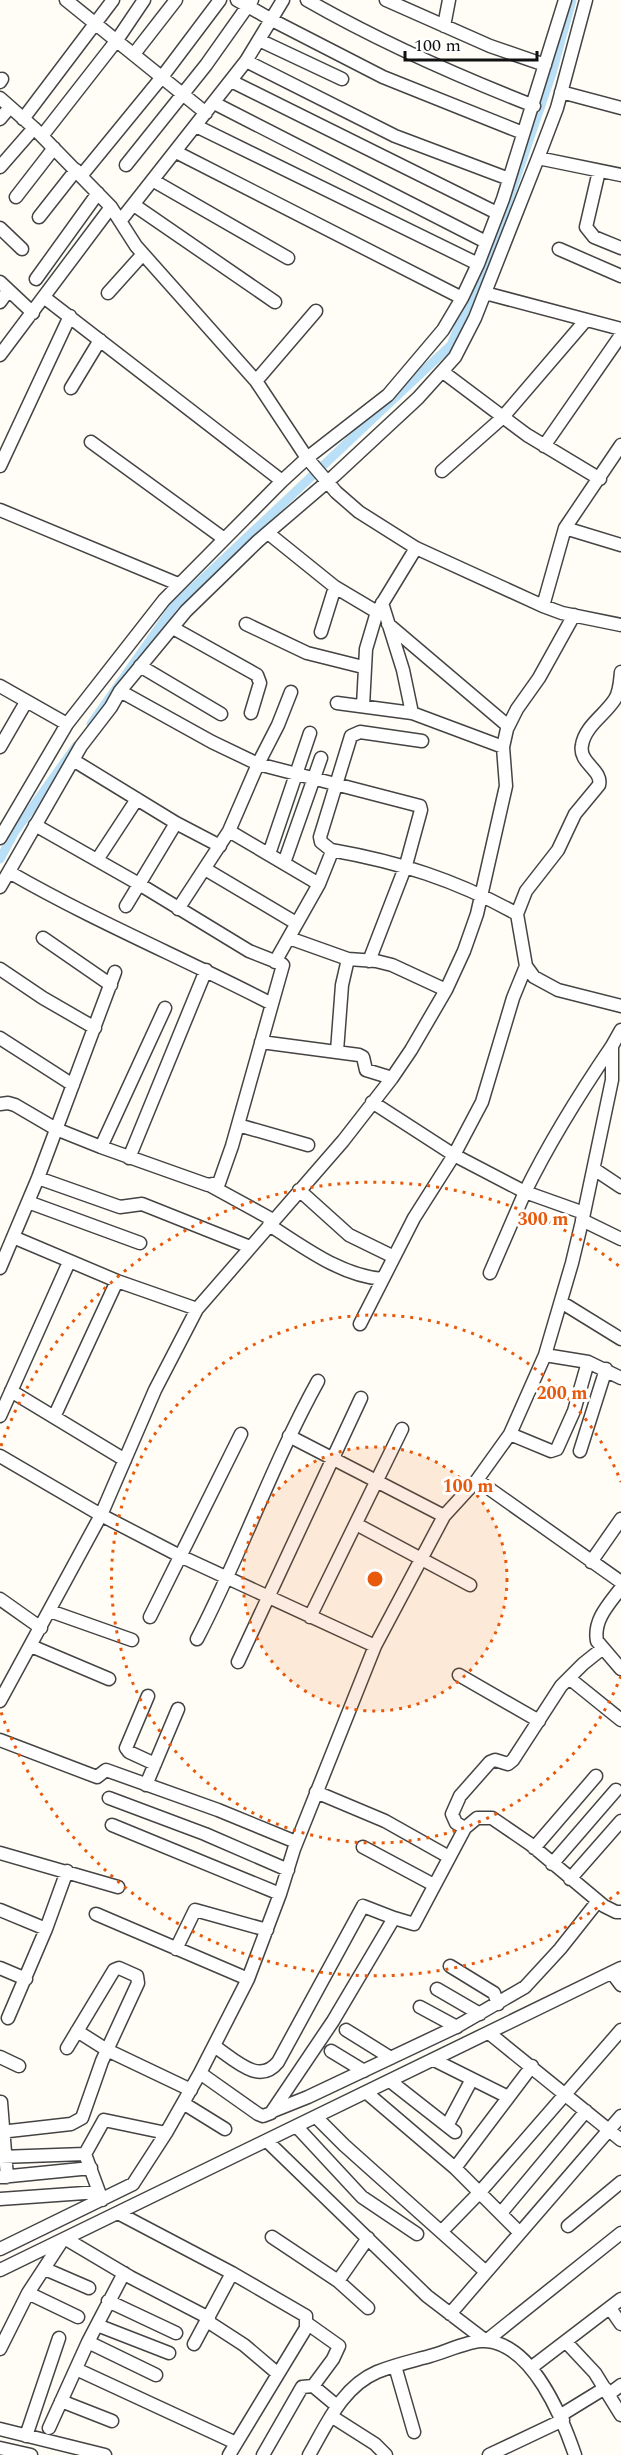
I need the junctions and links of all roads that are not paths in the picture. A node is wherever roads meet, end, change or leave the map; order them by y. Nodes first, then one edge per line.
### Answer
1 (66, 0) edge
2 (113, 0) edge
3 (144, 0) edge
4 (176, 0) edge
5 (220, 0) edge
6 (283, 0) edge
7 (307, 0) edge
8 (386, 0) edge
9 (449, 0) edge
10 (565, 0) edge
11 (586, 0) edge
12 (246, 2) edge
13 (272, 20) junction
14 (96, 24) junction
15 (444, 26) junction
16 (117, 40) junction
17 (259, 40) junction
18 (134, 54) junction
19 (246, 61) junction
20 (545, 65) junction
21 (162, 77) junction
22 (342, 79) dead end
23 (231, 81) junction
24 (561, 92) junction
25 (182, 95) junction
26 (0, 98) edge
27 (214, 103) junction
28 (534, 106) junction
29 (10, 107) junction
30 (621, 108) edge
31 (206, 113) junction
32 (0, 119) edge
33 (23, 119) junction
34 (196, 126) junction
35 (38, 132) junction
36 (523, 133) junction
37 (54, 148) junction
38 (176, 152) junction
39 (538, 158) junction
40 (126, 165) dead end
41 (0, 167) edge
42 (599, 171) junction
43 (79, 173) junction
44 (621, 175) edge
45 (509, 179) junction
46 (154, 181) junction
47 (98, 193) junction
48 (16, 197) dead end
49 (513, 197) junction
50 (134, 205) junction
51 (111, 207) junction
52 (497, 213) junction
53 (39, 217) dead end
54 (121, 220) junction
55 (0, 228) edge
56 (486, 242) junction
57 (621, 248) edge
58 (22, 249) dead end
59 (559, 249) dead end
60 (143, 254) junction
61 (288, 258) dead end
62 (478, 264) junction
63 (621, 276) edge
64 (36, 279) dead end
65 (4, 286) edge
66 (108, 293) dead end
67 (485, 293) junction
68 (45, 298) junction
69 (462, 298) junction
70 (0, 302) edge
71 (275, 302) dead end
72 (316, 311) dead end
73 (33, 313) junction
74 (70, 316) junction
75 (586, 320) junction
76 (621, 329) edge
77 (621, 335) edge
78 (100, 340) junction
79 (0, 355) edge
80 (443, 372) junction
81 (256, 381) junction
82 (71, 388) dead end
83 (502, 418) junction
84 (91, 442) dead end
85 (621, 445) edge
86 (544, 446) junction
87 (0, 466) edge
88 (317, 470) junction
89 (442, 471) dead end
90 (600, 479) junction
91 (282, 481) junction
92 (0, 510) edge
93 (565, 528) junction
94 (268, 533) junction
95 (223, 538) junction
96 (621, 544) edge
97 (416, 548) junction
98 (178, 584) junction
99 (335, 587) junction
100 (543, 606) junction
101 (379, 607) junction
102 (574, 615) junction
103 (246, 624) dead end
104 (388, 624) junction
105 (621, 625) edge
106 (173, 628) junction
107 (321, 632) dead end
108 (145, 643) junction
109 (140, 666) junction
110 (363, 667) junction
111 (621, 673) edge
112 (0, 686) edge
113 (120, 691) junction
114 (291, 692) dead end
115 (26, 702) junction
116 (337, 703) dead end
117 (363, 706) junction
118 (251, 713) dead end
119 (412, 713) junction
120 (221, 714) dead end
121 (68, 724) junction
122 (508, 726) junction
123 (310, 733) dead end
124 (422, 741) dead end
125 (0, 747) edge
126 (503, 747) junction
127 (321, 758) dead end
128 (73, 760) junction
129 (258, 764) junction
130 (297, 773) junction
131 (315, 778) junction
132 (335, 784) junction
133 (137, 799) junction
134 (176, 823) junction
135 (35, 825) junction
136 (229, 831) junction
137 (0, 838) edge
138 (220, 846) junction
139 (331, 850) junction
140 (268, 854) junction
141 (97, 860) junction
142 (284, 863) junction
143 (406, 865) junction
144 (205, 869) junction
145 (9, 872) junction
146 (139, 884) junction
147 (318, 884) junction
148 (0, 887) edge
149 (482, 894) junction
150 (126, 906) dead end
151 (178, 909) junction
152 (517, 914) junction
153 (296, 923) junction
154 (43, 938) dead end
155 (289, 938) junction
156 (348, 959) junction
157 (369, 961) junction
158 (283, 964) junction
159 (526, 966) junction
160 (0, 969) edge
161 (206, 970) junction
162 (115, 972) dead end
163 (111, 985) junction
164 (446, 990) junction
165 (272, 1004) junction
166 (621, 1006) edge
167 (165, 1008) dead end
168 (95, 1028) junction
169 (621, 1030) edge
170 (0, 1038) edge
171 (261, 1042) junction
172 (612, 1046) junction
173 (337, 1051) junction
174 (392, 1078) junction
175 (73, 1085) junction
176 (372, 1102) junction
177 (0, 1104) edge
178 (238, 1125) junction
179 (56, 1129) junction
180 (308, 1145) dead end
181 (101, 1147) junction
182 (454, 1155) junction
183 (129, 1158) junction
184 (594, 1169) junction
185 (38, 1178) junction
186 (211, 1186) junction
187 (621, 1187) edge
188 (299, 1190) junction
189 (525, 1192) junction
190 (28, 1202) junction
191 (583, 1216) junction
192 (271, 1223) junction
193 (13, 1237) junction
194 (621, 1239) edge
195 (140, 1243) dead end
196 (250, 1247) junction
197 (394, 1257) junction
198 (69, 1262) junction
199 (0, 1268) edge
200 (490, 1273) dead end
201 (383, 1279) junction
202 (117, 1281) junction
203 (561, 1302) junction
204 (197, 1309) junction
205 (360, 1324) dead end
206 (621, 1339) edge
207 (545, 1355) junction
208 (588, 1362) junction
209 (606, 1369) junction
210 (621, 1378) edge
211 (318, 1381) dead end
212 (11, 1391) junction
213 (361, 1398) dead end
214 (0, 1416) edge
215 (54, 1417) junction
216 (402, 1429) dead end
217 (241, 1434) dead end
218 (510, 1434) junction
219 (288, 1436) junction
220 (580, 1451) dead end
221 (0, 1456) edge
222 (332, 1459) junction
223 (125, 1460) junction
224 (477, 1480) junction
225 (376, 1482) junction
226 (101, 1515) junction
227 (444, 1516) junction
228 (621, 1519) edge
229 (356, 1524) junction
230 (180, 1556) junction
231 (422, 1558) junction
232 (591, 1562) junction
233 (226, 1579) junction
234 (621, 1582) edge
235 (470, 1585) dead end
236 (621, 1588) edge
237 (268, 1597) junction
238 (0, 1599) edge
239 (50, 1611) junction
240 (150, 1617) dead end
241 (310, 1617) junction
242 (41, 1628) junction
243 (197, 1639) dead end
244 (132, 1640) dead end
245 (31, 1646) junction
246 (375, 1646) junction
247 (603, 1648) junction
248 (238, 1662) dead end
249 (621, 1669) edge
250 (459, 1675) dead end
251 (569, 1678) junction
252 (109, 1679) dead end
253 (148, 1696) dead end
254 (0, 1701) edge
255 (178, 1710) dead end
256 (621, 1720) edge
257 (539, 1721) junction
258 (0, 1740) edge
259 (155, 1764) junction
260 (596, 1776) dead end
261 (146, 1785) junction
262 (616, 1790) dead end
263 (316, 1792) junction
264 (109, 1798) dead end
265 (621, 1821) edge
266 (112, 1825) dead end
267 (465, 1828) junction
268 (296, 1842) junction
269 (363, 1847) dead end
270 (534, 1848) junction
271 (0, 1853) edge
272 (449, 1857) junction
273 (552, 1864) junction
274 (288, 1869) junction
275 (67, 1871) junction
276 (570, 1879) junction
277 (434, 1885) junction
278 (118, 1887) dead end
279 (280, 1894) junction
280 (598, 1901) junction
281 (0, 1910) edge
282 (621, 1912) edge
283 (96, 1914) dead end
284 (394, 1918) junction
285 (46, 1929) junction
286 (267, 1930) junction
287 (176, 1949) junction
288 (450, 1966) dead end
289 (0, 1968) edge
290 (616, 1970) edge
291 (26, 1979) junction
292 (248, 1979) junction
293 (621, 1985) edge
294 (437, 1989) dead end
295 (498, 2004) junction
296 (420, 2007) dead end
297 (480, 2014) junction
298 (8, 2018) dead end
299 (457, 2027) junction
300 (346, 2030) dead end
301 (621, 2030) edge
302 (77, 2031) junction
303 (489, 2033) junction
304 (214, 2046) junction
305 (67, 2048) dead end
306 (107, 2050) junction
307 (331, 2051) dead end
308 (0, 2057) edge
309 (391, 2058) junction
310 (434, 2060) junction
311 (18, 2066) dead end
312 (532, 2066) junction
313 (364, 2071) junction
314 (200, 2073) junction
315 (472, 2079) junction
316 (390, 2081) junction
317 (191, 2090) junction
318 (367, 2093) junction
319 (564, 2094) junction
320 (508, 2097) junction
321 (1, 2103) edge
322 (183, 2103) junction
323 (273, 2111) junction
324 (586, 2111) junction
325 (621, 2116) edge
326 (316, 2117) junction
327 (297, 2127) junction
328 (225, 2129) dead end
329 (609, 2129) junction
330 (2, 2132) edge
331 (166, 2133) junction
332 (621, 2140) edge
333 (267, 2141) junction
334 (86, 2154) junction
335 (3, 2157) edge
336 (91, 2168) junction
337 (455, 2168) junction
338 (4, 2177) edge
339 (621, 2182) edge
340 (480, 2192) junction
341 (101, 2196) junction
342 (0, 2199) edge
343 (118, 2213) junction
344 (501, 2214) junction
345 (568, 2226) dead end
346 (442, 2231) junction
347 (520, 2233) junction
348 (621, 2233) edge
349 (417, 2234) dead end
350 (272, 2237) dead end
351 (368, 2238) junction
352 (64, 2240) junction
353 (0, 2249) edge
354 (45, 2269) junction
355 (0, 2270) edge
356 (486, 2272) junction
357 (124, 2273) junction
358 (232, 2273) junction
359 (338, 2281) junction
360 (89, 2288) dead end
361 (28, 2293) junction
362 (621, 2300) edge
363 (108, 2301) junction
364 (368, 2308) dead end
365 (610, 2308) junction
366 (450, 2314) junction
367 (78, 2318) dead end
368 (208, 2320) junction
369 (308, 2324) junction
370 (621, 2324) edge
371 (97, 2325) junction
372 (176, 2332) dead end
373 (59, 2338) dead end
374 (486, 2341) junction
375 (88, 2342) junction
376 (566, 2342) junction
377 (194, 2344) dead end
378 (0, 2349) edge
379 (169, 2353) dead end
380 (395, 2366) junction
381 (532, 2367) junction
382 (76, 2369) junction
383 (277, 2373) junction
384 (156, 2375) dead end
385 (621, 2385) edge
386 (313, 2386) junction
387 (607, 2391) junction
388 (61, 2401) junction
389 (334, 2411) junction
390 (621, 2415) edge
391 (562, 2417) junction
392 (112, 2421) dead end
393 (0, 2428) edge
394 (49, 2428) dead end
395 (414, 2432) dead end
396 (26, 2436) junction
397 (236, 2443) junction
398 (0, 2448) edge
399 (31, 2455) edge
400 (105, 2455) edge
401 (229, 2455) edge
402 (263, 2455) edge
403 (309, 2455) edge
404 (386, 2455) edge
405 (489, 2455) edge
406 (575, 2455) edge

1 - 14 street
2 - 14 street
3 - 16 street
4 - 18 street
5 - 21 street
6 - 13 street
7 - 28 street
8 - 15 street
9 - 15 street
10 - 20 street
11 - 24 street
12 - 13 street
12 - 25 street
13 - 17 street
13 - 36 street
14 - 16 street
14 - 33 street
15 - 20 street
16 - 18 street
16 - 35 street
17 - 19 street
17 - 22 street
18 - 21 street
19 - 23 street
19 - 45 street
20 - 28 street
21 - 25 street
21 - 43 street
23 - 27 street
23 - 52 street
24 - 30 street
24 - 39 street
25 - 31 street
25 - 40 street
26 - 29 street
27 - 31 street
27 - 56 street
28 - 36 street
29 - 32 street
29 - 33 street
31 - 34 street
33 - 35 street
34 - 38 street
34 - 62 street
35 - 37 street
35 - 41 street
36 - 45 street
37 - 43 street
37 - 48 street
38 - 46 street
38 - 69 street
39 - 42 street
39 - 49 street
42 - 44 street
42 - 57 street
43 - 47 street
43 - 53 street
45 - 49 street
46 - 50 street
46 - 61 street
47 - 51 street
47 - 64 street
49 - 52 street
49 - 67 street
50 - 54 street
50 - 71 street
51 - 54 street
51 - 68 street
52 - 56 street
54 - 60 street
55 - 58 street
56 - 62 street
59 - 63 street
60 - 66 street
60 - 81 street
62 - 69 street
65 - 70 street
65 - 73 street
67 - 75 street
67 - 80 street
68 - 73 street
68 - 74 street
69 - 88 street
72 - 81 street
73 - 79 street
74 - 78 street
74 - 87 street
75 - 76 street
75 - 83 street
77 - 86 street
78 - 82 street
78 - 91 street
80 - 83 street
80 - 88 street
81 - 88 street
83 - 86 street
83 - 89 street
84 - 95 street
85 - 90 street
86 - 90 street
88 - 91 street
88 - 94 street
88 - 97 street
90 - 93 street
91 - 95 street
92 - 98 street
93 - 96 street
93 - 100 street
94 - 99 street
94 - 106 street
95 - 98 street
97 - 100 street
97 - 101 street
98 - 108 street
99 - 101 street
99 - 107 street
100 - 102 street
101 - 104 street
101 - 110 street
102 - 105 street
102 - 122 street
103 - 110 street
104 - 119 street
104 - 122 street
106 - 108 street
106 - 118 street
108 - 109 street
108 - 121 street
109 - 113 street
109 - 120 street
110 - 117 street
111 - 152 street
112 - 115 street
113 - 128 street
113 - 129 street
114 - 129 street
115 - 121 street
115 - 125 street
116 - 117 street
117 - 119 street
119 - 126 street
121 - 137 street
122 - 126 street
123 - 130 street
124 - 132 street
126 - 149 street
127 - 131 street
128 - 133 street
128 - 135 street
129 - 130 street
129 - 136 street
130 - 131 street
130 - 140 street
131 - 132 street
131 - 142 street
132 - 139 street
132 - 143 street
133 - 134 street
133 - 141 street
134 - 138 street
134 - 146 street
135 - 141 street
135 - 145 street
136 - 138 street
136 - 140 street
138 - 144 street
139 - 143 street
139 - 147 street
140 - 142 street
141 - 146 street
142 - 147 street
143 - 149 street
143 - 157 street
144 - 151 street
144 - 153 street
145 - 148 street
145 - 161 street
146 - 150 street
146 - 151 street
147 - 153 street
149 - 152 street
149 - 164 street
151 - 158 street
152 - 159 street
153 - 155 street
154 - 163 street
155 - 156 street
155 - 158 street
156 - 157 street
156 - 173 street
157 - 164 street
158 - 165 street
159 - 166 street
159 - 182 street
160 - 168 street
161 - 165 street
161 - 183 street
162 - 163 street
163 - 168 street
164 - 174 street
165 - 171 street
167 - 181 street
168 - 175 street
169 - 172 street
170 - 175 street
171 - 173 street
171 - 178 street
172 - 184 street
172 - 189 street
173 - 174 street
174 - 176 street
175 - 179 street
176 - 182 street
176 - 188 street
177 - 179 street
178 - 180 street
178 - 186 street
179 - 181 street
179 - 185 street
181 - 183 street
182 - 189 street
182 - 197 street
183 - 186 street
184 - 187 street
184 - 191 street
185 - 190 street
185 - 196 street
186 - 192 street
188 - 192 street
188 - 197 street
189 - 191 street
189 - 200 street
190 - 193 street
190 - 195 street
191 - 194 street
191 - 203 street
192 - 196 street
192 - 201 street
193 - 198 street
193 - 199 street
196 - 204 street
197 - 201 street
198 - 202 street
198 - 212 street
201 - 205 street
202 - 204 street
202 - 215 street
203 - 206 street
203 - 207 street
204 - 223 street
207 - 208 street
207 - 218 street
208 - 209 street
208 - 218 street
209 - 210 street
209 - 220 street
211 - 219 street
212 - 214 street
212 - 215 street
213 - 222 street
215 - 223 street
216 - 225 street
217 - 230 street
218 - 224 street
219 - 222 street
219 - 233 street
221 - 226 street
222 - 225 street
222 - 237 street
223 - 226 street
224 - 227 street
224 - 232 street
225 - 227 street
225 - 229 street
226 - 230 street
226 - 239 street
227 - 231 street
228 - 232 street
229 - 231 street
229 - 241 street
230 - 233 street
230 - 240 street
231 - 235 street
231 - 246 street
232 - 234 street
233 - 237 street
233 - 243 street
236 - 247 street
237 - 241 street
237 - 248 street
238 - 242 street
239 - 242 street
239 - 244 street
241 - 246 street
242 - 245 street
245 - 252 street
245 - 254 street
246 - 263 street
247 - 249 street
247 - 251 street
250 - 257 street
251 - 256 street
251 - 257 street
253 - 259 street
255 - 259 street
257 - 267 street
258 - 261 street
259 - 261 street
260 - 270 street
261 - 268 street
262 - 273 street
263 - 268 street
263 - 272 street
264 - 274 street
265 - 276 street
266 - 279 street
267 - 270 street
267 - 272 street
268 - 274 street
269 - 277 street
270 - 273 street
271 - 275 street
272 - 277 street
273 - 276 street
274 - 279 street
275 - 278 street
275 - 285 street
276 - 280 street
277 - 284 street
279 - 286 street
280 - 282 street
280 - 295 street
281 - 285 street
283 - 287 street
284 - 304 street
284 - 323 street
285 - 291 street
286 - 287 street
286 - 292 street
287 - 292 street
288 - 295 street
289 - 291 street
290 - 293 street
290 - 303 street
291 - 298 street
292 - 304 street
294 - 297 street
295 - 297 street
296 - 299 street
297 - 299 street
299 - 309 street
300 - 309 street
301 - 319 street
302 - 305 street
302 - 306 street
302 - 306 street
303 - 310 street
303 - 312 street
304 - 314 street
306 - 317 street
306 - 330 street
307 - 313 street
308 - 311 street
309 - 313 street
310 - 315 street
310 - 316 street
312 - 319 street
312 - 320 street
313 - 323 street
314 - 317 street
314 - 323 street
315 - 316 street
315 - 320 street
316 - 318 street
317 - 322 street
318 - 326 street
318 - 337 street
319 - 324 street
319 - 340 street
320 - 337 street
321 - 330 street
322 - 328 street
322 - 331 street
324 - 329 street
324 - 344 street
325 - 329 street
326 - 327 street
326 - 346 street
327 - 333 street
327 - 349 street
329 - 332 street
329 - 347 street
330 - 335 street
331 - 334 street
331 - 341 street
333 - 343 street
333 - 351 street
334 - 335 street
334 - 336 street
335 - 338 street
336 - 338 street
336 - 341 street
337 - 340 street
339 - 345 street
340 - 344 street
340 - 346 street
341 - 342 street
341 - 353 street
343 - 352 street
343 - 358 street
344 - 347 street
346 - 356 street
347 - 356 street
348 - 374 street
350 - 359 street
351 - 359 street
351 - 366 street
352 - 354 street
352 - 355 street
352 - 357 street
354 - 360 street
354 - 361 street
356 - 366 street
357 - 363 street
357 - 368 street
358 - 368 street
358 - 369 street
359 - 364 street
361 - 367 street
361 - 378 street
362 - 365 street
363 - 371 street
363 - 372 street
365 - 370 street
365 - 376 street
366 - 374 street
368 - 377 street
368 - 383 street
369 - 383 street
369 - 386 street
371 - 375 street
371 - 379 street
373 - 396 street
374 - 380 street
374 - 381 street
375 - 382 street
375 - 384 street
376 - 381 street
376 - 387 street
380 - 389 street
380 - 395 street
381 - 391 street
382 - 388 street
382 - 397 street
383 - 397 street
385 - 387 street
386 - 389 street
386 - 402 street
387 - 390 street
387 - 391 street
388 - 392 street
388 - 394 street
389 - 403 street
389 - 404 street
391 - 405 street
391 - 406 street
393 - 396 street
396 - 400 street
397 - 401 street
398 - 399 street

